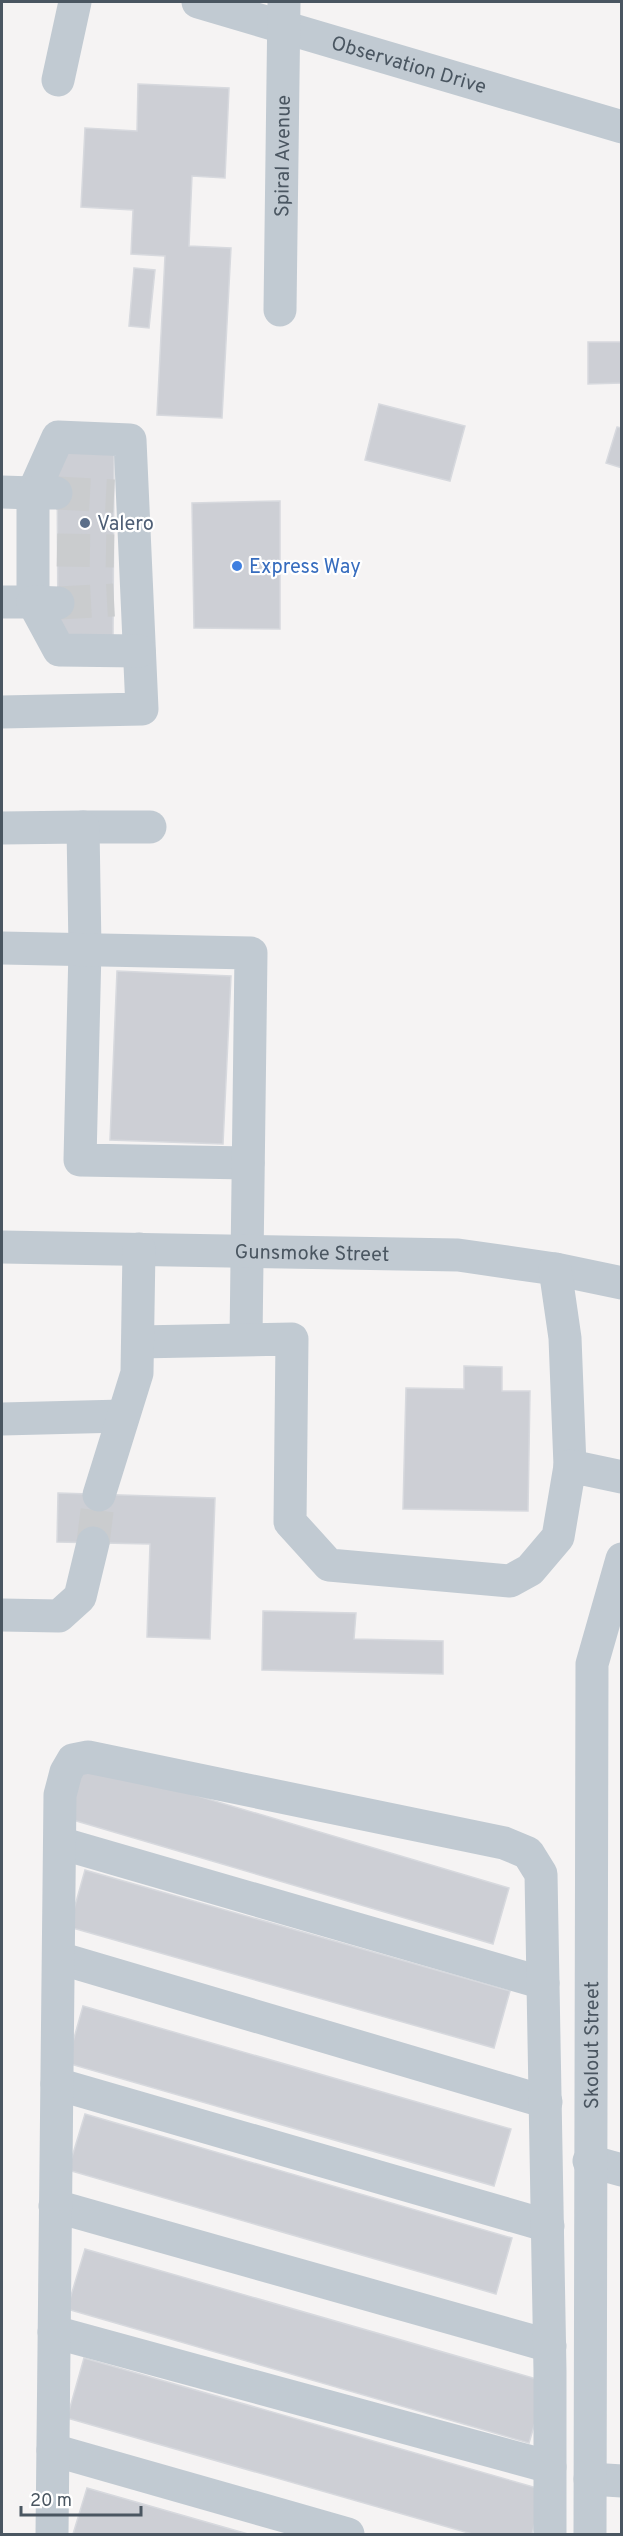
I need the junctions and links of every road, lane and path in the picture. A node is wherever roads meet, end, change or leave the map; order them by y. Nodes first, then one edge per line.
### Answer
1 (75, 2) edge
2 (198, 2) edge
3 (284, 15) edge
4 (58, 80) dead end
5 (621, 127) edge
6 (280, 310) dead end
7 (2, 492) edge
8 (45, 493) junction
9 (31, 602) edge
10 (139, 651) junction
11 (2, 712) edge
12 (83, 827) junction
13 (150, 827) dead end
14 (2, 828) edge
15 (2, 948) edge
16 (85, 949) junction
17 (248, 1164) junction
18 (2, 1247) edge
19 (139, 1249) junction
20 (246, 1251) junction
21 (555, 1269) junction
22 (621, 1283) edge
23 (246, 1339) junction
24 (138, 1342) junction
25 (123, 1416) junction
26 (2, 1419) edge
27 (570, 1466) junction
28 (621, 1476) edge
29 (99, 1494) tunnel mouth
30 (93, 1543) tunnel mouth
31 (621, 1559) edge
32 (2, 1615) edge
33 (60, 1843) junction
34 (59, 1958) junction
35 (543, 1983) junction
36 (57, 2084) junction
37 (546, 2102) junction
38 (589, 2161) junction
39 (621, 2170) edge
40 (56, 2206) junction
41 (548, 2226) junction
42 (54, 2332) junction
43 (550, 2346) junction
44 (53, 2450) junction
45 (550, 2467) junction
46 (606, 2480) edge
47 (52, 2535) edge
48 (348, 2535) edge
49 (550, 2535) edge
50 (590, 2535) edge

1 - 4 street
2 - 3 street, Observation Drive
3 - 5 street, Observation Drive
3 - 6 street, Spiral Avenue
7 - 8 street
8 - 9 street
8 - 10 street
9 - 10 street
10 - 11 street
12 - 13 street
12 - 14 street
12 - 16 street
15 - 16 street
16 - 17 street
16 - 17 street
17 - 20 street
18 - 19 street, Gunsmoke Street
19 - 20 street, Gunsmoke Street
19 - 24 street
20 - 21 street, Gunsmoke Street
20 - 23 street
21 - 22 street, Gunsmoke Street
21 - 27 street
23 - 24 street
23 - 27 street
24 - 25 street
25 - 26 street
25 - 29 street
27 - 28 street
30 - 32 street
31 - 38 street, Skolout Street
33 - 34 street
33 - 35 street
33 - 35 street
34 - 36 street
34 - 37 street
35 - 37 street
36 - 40 street
36 - 41 street
37 - 41 street
38 - 39 street
38 - 46 street, Skolout Street
40 - 42 street
40 - 43 street
41 - 43 street
42 - 44 street
42 - 45 street
43 - 45 street
44 - 47 street
44 - 48 street
45 - 49 street
46 - 50 street, Skolout Street

